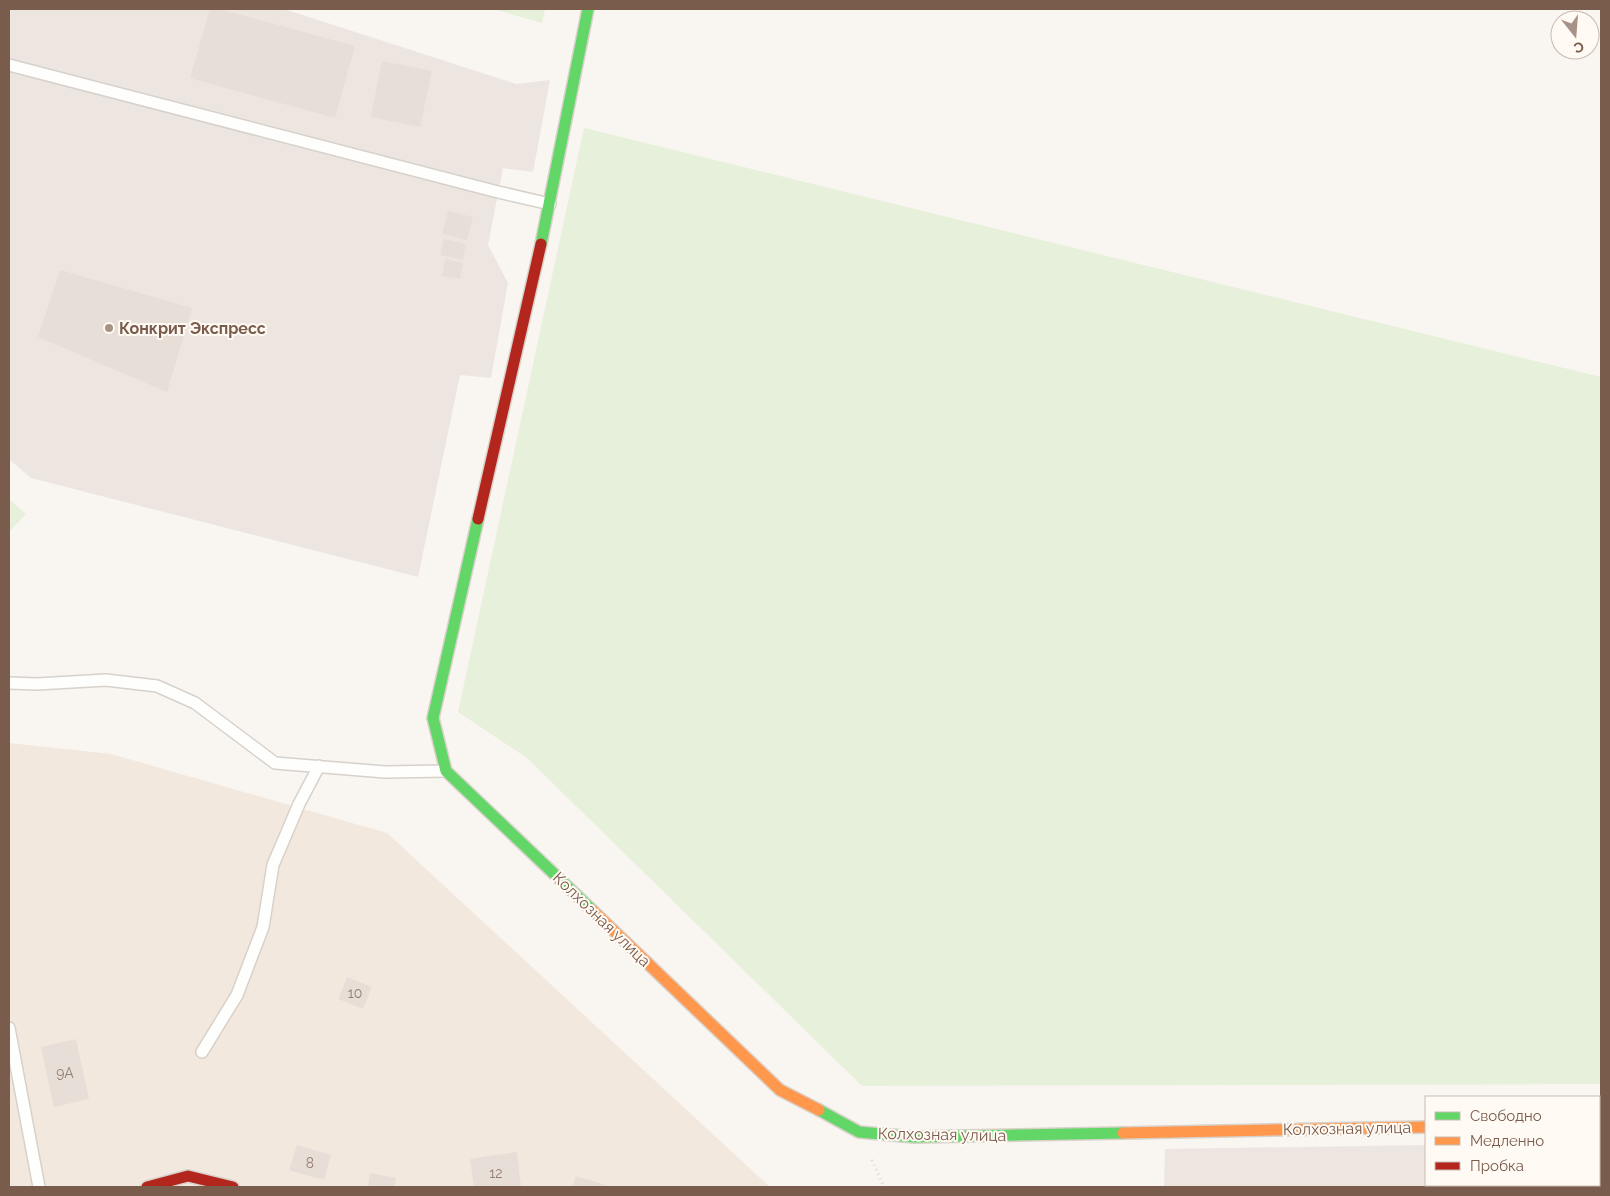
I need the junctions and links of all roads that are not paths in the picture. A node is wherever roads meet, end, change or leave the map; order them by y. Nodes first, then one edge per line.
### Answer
1 (588, 9) edge
2 (9, 65) edge
3 (550, 204) junction
4 (9, 682) edge
5 (319, 766) junction
6 (446, 771) junction
7 (9, 1028) edge
8 (202, 1052) dead end
9 (1425, 1126) edge
10 (39, 1187) edge
11 (147, 1187) edge
12 (233, 1187) edge

1 - 3 street
2 - 3 lane
3 - 6 street
4 - 5 lane
5 - 6 lane
5 - 8 lane
6 - 9 street, Колхозная улица
7 - 10 lane
11 - 12 street

